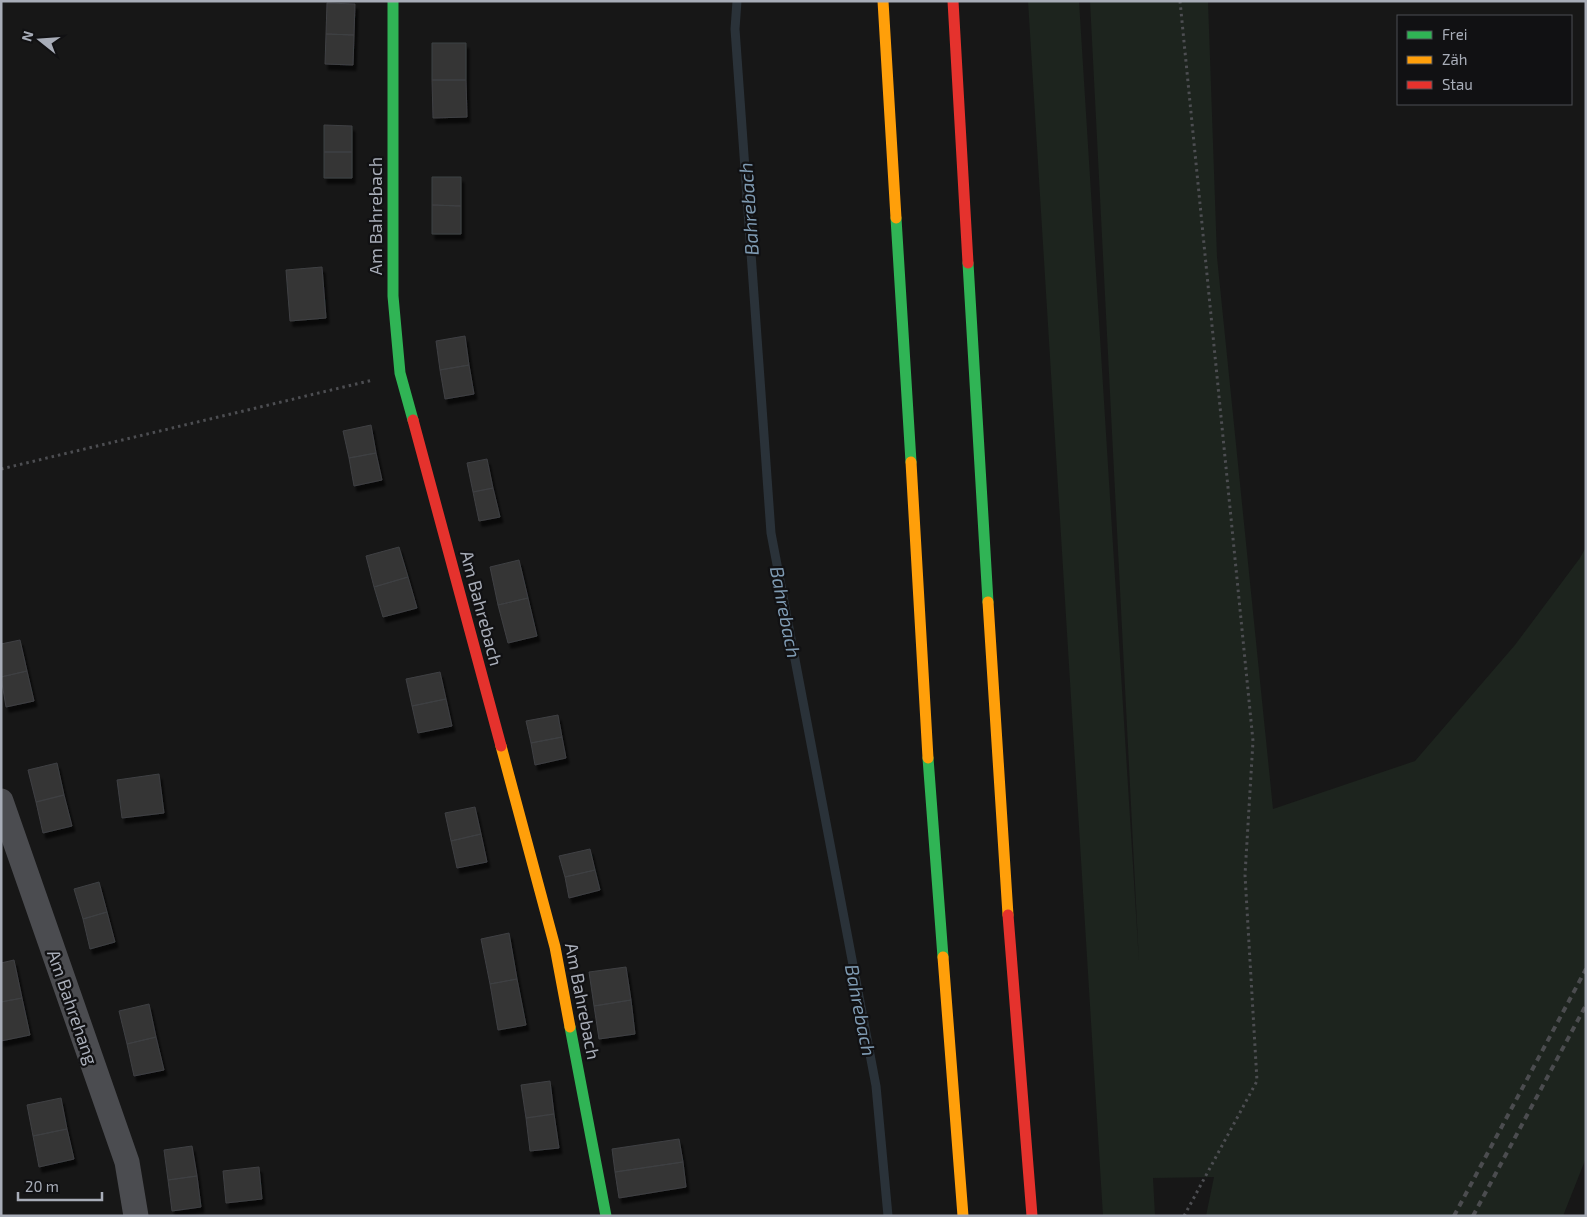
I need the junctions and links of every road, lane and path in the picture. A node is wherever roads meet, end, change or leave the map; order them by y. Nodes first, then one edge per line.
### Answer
1 (393, 1) edge
2 (883, 1) edge
3 (953, 1) edge
4 (1180, 1) edge
5 (400, 373) junction
6 (1, 469) edge
7 (1, 801) edge
8 (136, 1216) edge
9 (606, 1216) edge
10 (963, 1216) edge
11 (1032, 1216) edge
12 (1184, 1216) edge

1 - 5 main road, Am Bahrebach
2 - 10 main road
3 - 11 main road
4 - 12 path
5 - 6 path
5 - 9 main road, Am Bahrebach
7 - 8 street, Am Bahrehang

